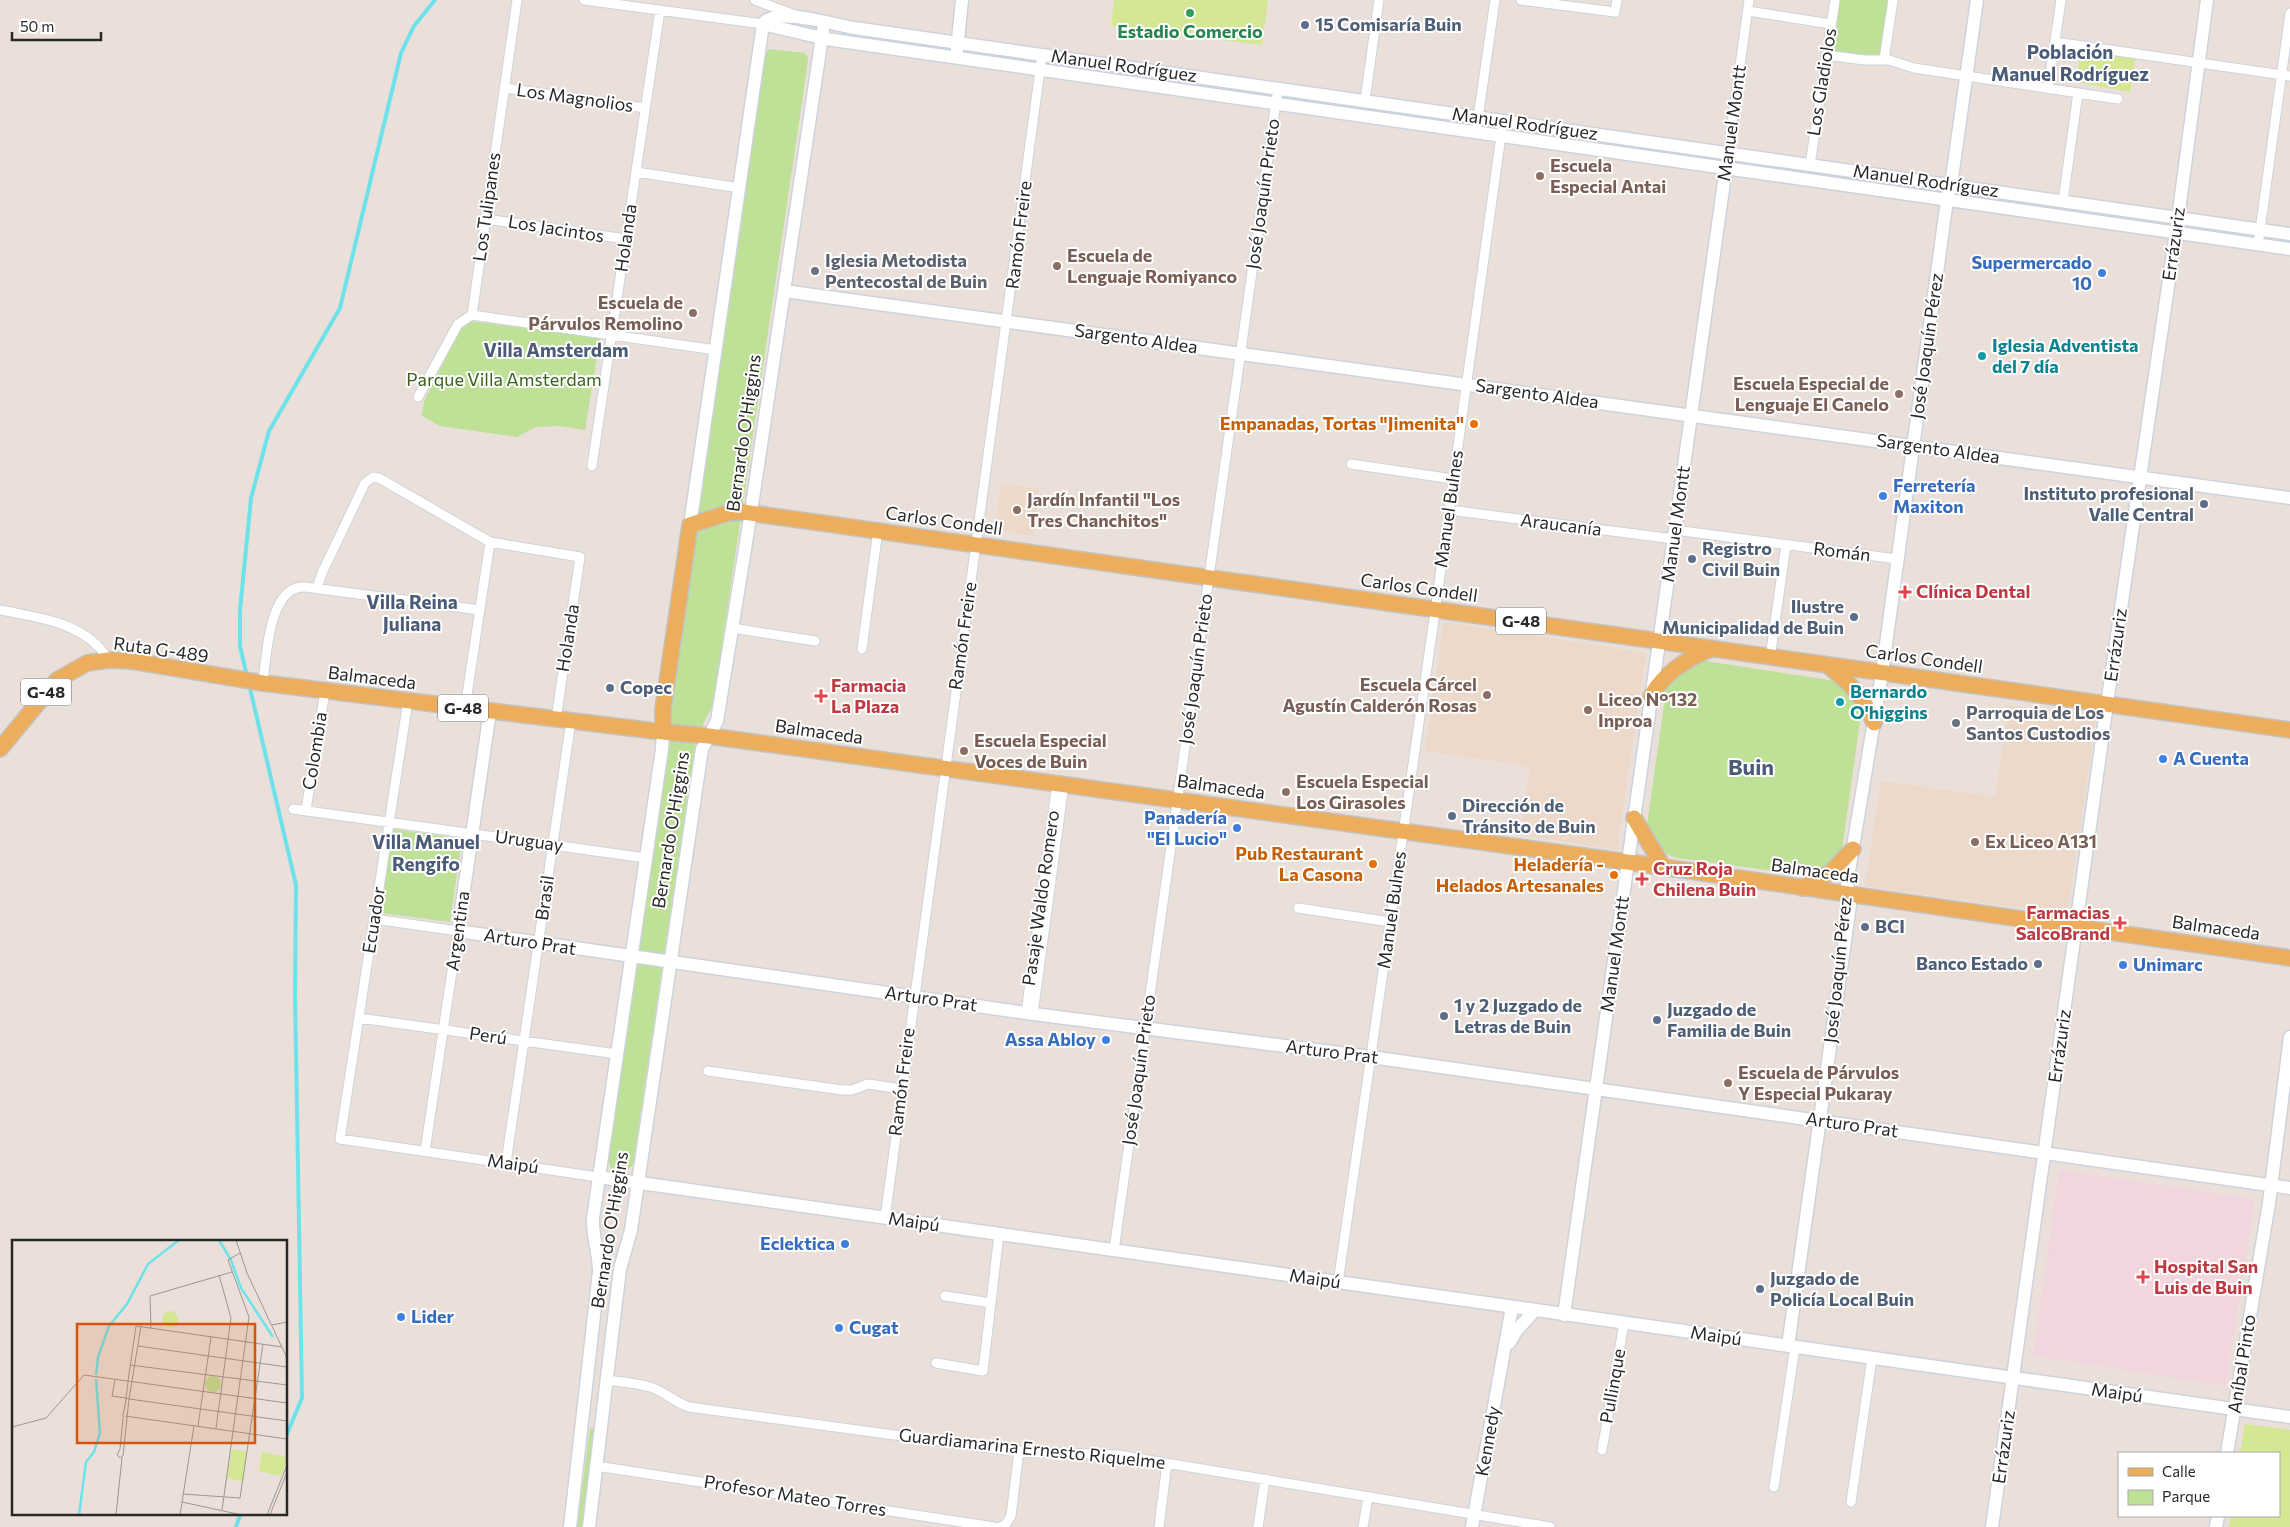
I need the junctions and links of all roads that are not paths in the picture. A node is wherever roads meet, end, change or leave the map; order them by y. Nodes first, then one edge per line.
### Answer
1 (517, 0) edge
2 (584, 0) edge
3 (755, 0) edge
4 (962, 0) edge
5 (1378, 0) edge
6 (1495, 0) edge
7 (1521, 0) edge
8 (1617, 0) edge
9 (1749, 0) edge
10 (1835, 0) edge
11 (1893, 0) edge
12 (1977, 0) edge
13 (2061, 0) edge
14 (2207, 0) edge
15 (1563, 3) edge
16 (660, 10) junction
17 (1748, 11) junction
18 (2290, 13) edge
19 (804, 18) junction
20 (824, 23) junction
21 (763, 24) junction
22 (1831, 24) junction
23 (822, 38) junction
24 (2055, 42) junction
25 (958, 43) junction
26 (1042, 54) junction
27 (1826, 55) junction
28 (957, 58) junction
29 (1884, 60) junction
30 (2199, 63) junction
31 (1040, 70) junction
32 (2286, 75) edge
33 (1967, 76) junction
34 (504, 88) junction
35 (1278, 88) junction
36 (2048, 89) junction
37 (2078, 93) junction
38 (2118, 99) dead end
39 (1364, 100) junction
40 (1276, 104) junction
41 (645, 108) junction
42 (1478, 117) junction
43 (1503, 121) junction
44 (1476, 132) junction
45 (1501, 136) junction
46 (1728, 153) junction
47 (1810, 165) junction
48 (1726, 168) junction
49 (636, 172) junction
50 (1951, 185) junction
51 (740, 188) junction
52 (1947, 200) junction
53 (2064, 201) junction
54 (2178, 218) junction
55 (486, 219) junction
56 (2260, 229) junction
57 (2176, 233) junction
58 (2290, 234) edge
59 (626, 239) junction
60 (2258, 245) junction
61 (2290, 250) edge
62 (784, 290) junction
63 (472, 315) junction
64 (1007, 321) junction
65 (612, 335) junction
66 (716, 350) junction
67 (1241, 353) junction
68 (1466, 384) junction
69 (418, 397) dead end
70 (1691, 415) junction
71 (1913, 446) junction
72 (1351, 464) dead end
73 (592, 466) dead end
74 (2140, 477) junction
75 (1453, 479) junction
76 (2290, 498) edge
77 (1449, 510) junction
78 (751, 512) junction
79 (690, 524) junction
80 (878, 530) junction
81 (1674, 535) junction
82 (490, 542) junction
83 (976, 544) junction
84 (1786, 545) junction
85 (1897, 559) junction
86 (1209, 577) junction
87 (317, 588) junction
88 (1435, 609) junction
89 (0, 610) edge
90 (480, 610) junction
91 (732, 628) junction
92 (816, 640) dead end
93 (1659, 640) junction
94 (862, 649) dead end
95 (1712, 649) junction
96 (1770, 658) junction
97 (109, 660) junction
98 (1828, 665) junction
99 (1882, 673) junction
100 (253, 682) junction
101 (325, 691) junction
102 (1651, 696) junction
103 (408, 701) junction
104 (2107, 704) junction
105 (465, 708) junction
106 (490, 711) junction
107 (563, 720) junction
108 (1874, 723) junction
109 (2290, 730) edge
110 (663, 732) junction
111 (709, 736) junction
112 (0, 748) edge
113 (945, 768) junction
114 (1061, 784) junction
115 (1178, 800) junction
116 (293, 809) dead end
117 (306, 810) junction
118 (1634, 818) junction
119 (389, 822) junction
120 (1403, 832) junction
121 (472, 833) junction
122 (553, 845) junction
123 (1853, 848) junction
124 (646, 858) junction
125 (1628, 862) junction
126 (1664, 868) junction
127 (1802, 888) junction
128 (1848, 895) junction
129 (1298, 908) dead end
130 (374, 919) junction
131 (1390, 922) junction
132 (2076, 928) junction
133 (458, 931) junction
134 (538, 943) junction
135 (631, 957) junction
136 (2290, 958) edge
137 (670, 961) junction
138 (913, 997) junction
139 (1029, 1014) junction
140 (359, 1018) junction
141 (1145, 1029) junction
142 (443, 1030) junction
143 (2290, 1037) edge
144 (524, 1041) junction
145 (617, 1054) junction
146 (1371, 1057) junction
147 (708, 1071) dead end
148 (901, 1089) junction
149 (1596, 1089) junction
150 (1820, 1121) junction
151 (340, 1139) joint
152 (425, 1151) junction
153 (2045, 1151) junction
154 (506, 1163) junction
155 (598, 1177) junction
156 (637, 1183) junction
157 (2271, 1185) junction
158 (2290, 1188) edge
159 (885, 1218) junction
160 (999, 1234) junction
161 (1114, 1250) junction
162 (1338, 1283) junction
163 (945, 1296) dead end
164 (991, 1303) junction
165 (1512, 1307) junction
166 (1535, 1310) junction
167 (1564, 1315) junction
168 (1624, 1323) junction
169 (1791, 1347) junction
170 (1504, 1354) junction
171 (1872, 1358) junction
172 (936, 1363) dead end
173 (2014, 1378) junction
174 (606, 1380) junction
175 (2234, 1410) junction
176 (583, 1417) junction
177 (2290, 1417) edge
178 (601, 1419) junction
179 (1602, 1450) dead end
180 (1018, 1451) junction
181 (2227, 1452) edge
182 (1166, 1463) junction
183 (596, 1466) junction
184 (1265, 1479) junction
185 (1774, 1487) dead end
186 (574, 1490) junction
187 (593, 1493) junction
188 (1368, 1497) junction
189 (1851, 1502) dead end
190 (1473, 1521) edge
191 (570, 1527) edge
192 (589, 1527) edge
193 (994, 1527) edge
194 (1000, 1527) edge
195 (1159, 1527) edge
196 (1258, 1527) edge
197 (1363, 1527) edge
198 (1550, 1527) edge
199 (1992, 1527) edge

1 - 34 street, Los Tulipanes
2 - 16 street, Manuel Rodríguez
3 - 19 street
4 - 25 street
5 - 39 street
6 - 42 street
7 - 15 street
8 - 15 street
9 - 17 street, Manuel Montt
10 - 22 street, Los Gladiolos
11 - 29 street
12 - 33 street, José Joaquín Pérez
13 - 24 street
14 - 30 street, Errázuriz
16 - 21 street, Manuel Rodríguez
16 - 41 street, Holanda
17 - 22 street
17 - 46 street, Manuel Montt
18 - 32 street
19 - 20 street, Manuel Rodríguez
19 - 21 street, Manuel Rodríguez
20 - 23 street, Bernardo O'Higgins
20 - 25 street, Manuel Rodríguez
21 - 23 street, Manuel Rodríguez
21 - 51 street, Bernardo O'Higgins
22 - 27 street, Los Gladiolos
23 - 28 street, Manuel Rodríguez
23 - 62 street, Bernardo O'Higgins
24 - 30 street
24 - 36 street
25 - 26 street, Manuel Rodríguez
25 - 28 street
26 - 31 street, Ramón Freire
26 - 35 street, Manuel Rodríguez
27 - 29 street
27 - 47 street, Los Gladiolos
28 - 31 street, Manuel Rodríguez
29 - 33 street
30 - 32 street
30 - 54 street, Errázuriz
31 - 40 street, Manuel Rodríguez
31 - 64 street, Ramón Freire
32 - 56 street
33 - 36 street
33 - 50 street, José Joaquín Pérez
34 - 41 street, Los Magnolios
34 - 55 street, Los Tulipanes
35 - 39 street, Manuel Rodríguez
35 - 40 street, José Joaquín Prieto
36 - 37 street
37 - 38 street
37 - 53 street
39 - 42 street, Manuel Rodríguez
40 - 44 street, Manuel Rodríguez
40 - 67 street, José Joaquín Prieto
41 - 49 street, Holanda
42 - 43 street, Manuel Rodríguez
42 - 44 street
43 - 45 street, Manuel Bulnes
43 - 46 street, Manuel Rodríguez
44 - 45 street, Manuel Rodríguez
45 - 48 street, Manuel Rodríguez
45 - 68 street, Manuel Bulnes
46 - 47 street, Manuel Rodríguez
46 - 48 street, Manuel Montt
47 - 50 street, Manuel Rodríguez
48 - 52 street, Manuel Rodríguez
48 - 70 street, Manuel Montt
49 - 51 street
49 - 59 street, Holanda
50 - 52 street, José Joaquín Pérez
50 - 53 street, Manuel Rodríguez
51 - 66 street, Bernardo O'Higgins
52 - 57 street, Manuel Rodríguez
52 - 71 street, José Joaquín Pérez
53 - 54 street, Manuel Rodríguez
54 - 56 street, Manuel Rodríguez
54 - 57 street, Errázuriz
55 - 59 street, Los Jacintos
55 - 63 street, Los Tulipanes
56 - 58 street, Manuel Rodríguez
56 - 60 street
57 - 60 street, Manuel Rodríguez
57 - 74 street, Errázuriz
59 - 65 street, Holanda
60 - 61 street, Manuel Rodríguez
62 - 64 street, Sargento Aldea
62 - 78 street, Bernardo O'Higgins
63 - 65 street
63 - 69 street
64 - 67 street, Sargento Aldea
64 - 83 street, Ramón Freire
65 - 66 street
65 - 73 street, Holanda
66 - 79 street, Bernardo O'Higgins
67 - 68 street, Sargento Aldea
67 - 86 street, José Joaquín Prieto
68 - 70 street, Sargento Aldea
68 - 75 street, Manuel Bulnes
70 - 71 street, Sargento Aldea
70 - 81 street, Manuel Montt
71 - 74 street, Sargento Aldea
71 - 85 street, José Joaquín Pérez
72 - 75 street
74 - 76 street, Sargento Aldea
74 - 104 street, Errázuriz
75 - 77 street, Manuel Bulnes
77 - 81 street, Araucanía
77 - 88 street, Manuel Bulnes
78 - 79 main road, G-48
78 - 80 main road, Carlos Condell / G-48
78 - 91 street, Bernardo O'Higgins
79 - 110 main road, Bernardo O'Higgins
80 - 83 main road, Carlos Condell / G-48
80 - 94 street
81 - 84 street, Román
81 - 93 street, Manuel Montt
82 - 87 street
82 - 90 street
82 - 107 street, Holanda
83 - 86 main road, Carlos Condell / G-48
83 - 113 street, Ramón Freire
84 - 85 street, Román
84 - 96 street
85 - 99 street, José Joaquín Pérez
86 - 88 main road, Carlos Condell / G-48
86 - 115 street, José Joaquín Prieto
87 - 90 street
87 - 100 street
88 - 93 main road, Carlos Condell / G-48
88 - 120 street, Manuel Bulnes
89 - 97 street
90 - 105 street
91 - 92 street
91 - 111 street, Bernardo O'Higgins
93 - 95 main road, Carlos Condell / G-48
93 - 102 street, Manuel Montt
95 - 96 main road, Carlos Condell / G-48
95 - 102 main road
96 - 98 main road, Carlos Condell / G-48
97 - 100 main road, Ruta G-489 / G-48
97 - 112 main road, Ruta G-489 / G-48
98 - 99 main road, Carlos Condell / G-48
98 - 108 main road
99 - 104 main road, Carlos Condell / G-48
99 - 108 street, José Joaquín Pérez
100 - 101 main road, Balmaceda / G-48
101 - 103 main road, Balmaceda / G-48
101 - 117 street, Colombia
102 - 118 street, Manuel Montt
103 - 105 main road, Balmaceda / G-48
103 - 119 street, Ecuador
104 - 109 main road, Carlos Condell / G-48
104 - 132 street, Errázuriz
105 - 106 main road, Balmaceda / G-48
106 - 107 main road, Balmaceda / G-48
106 - 121 street, Argentina
107 - 110 main road, Balmaceda / G-48
107 - 122 street, Brasil
108 - 123 street, José Joaquín Pérez
110 - 111 main road, Balmaceda
110 - 124 street, Bernardo O'Higgins
111 - 113 main road, Balmaceda
111 - 137 street, Bernardo O'Higgins
113 - 114 main road, Balmaceda
113 - 138 street, Ramón Freire
114 - 115 main road, Balmaceda
114 - 139 street, Pasaje Waldo Romero
115 - 120 main road, Balmaceda
115 - 141 street, José Joaquín Prieto
116 - 117 street, Uruguay
117 - 119 street, Uruguay
118 - 125 street, Manuel Montt
118 - 126 main road
119 - 121 street, Uruguay
119 - 130 street, Ecuador
120 - 125 main road, Balmaceda
120 - 131 street, Manuel Bulnes
121 - 122 street, Uruguay
121 - 133 street, Argentina
122 - 124 street, Uruguay
122 - 134 street, Brasil
123 - 127 main road
123 - 128 street, José Joaquín Pérez
124 - 135 street, Bernardo O'Higgins
125 - 126 main road, Balmaceda
125 - 149 street, Manuel Montt
126 - 127 main road, Balmaceda
127 - 128 main road, Balmaceda
128 - 132 main road, Balmaceda
128 - 150 street, José Joaquín Pérez
129 - 131 street
130 - 133 street, Arturo Prat
130 - 140 street, Ecuador
131 - 146 street, Manuel Bulnes
132 - 136 main road, Balmaceda
132 - 153 street, Errázuriz
133 - 134 street, Arturo Prat
133 - 142 street, Argentina
134 - 135 street, Arturo Prat
134 - 144 street, Brasil
135 - 137 street, Arturo Prat
135 - 145 street, Bernardo O'Higgins
137 - 138 street, Arturo Prat
137 - 156 street, Bernardo O'Higgins
138 - 139 street, Arturo Prat
138 - 148 street, Ramón Freire
139 - 141 street, Arturo Prat
140 - 142 street, Perú
140 - 151 street, Ecuador
141 - 146 street, Arturo Prat
141 - 161 street, José Joaquín Prieto
142 - 144 street, Perú
142 - 152 street, Argentina
143 - 157 street, Aníbal Pinto
144 - 145 street, Perú
144 - 154 street, Brasil
145 - 155 street, Bernardo O'Higgins
146 - 149 street, Arturo Prat
146 - 162 street, Manuel Bulnes
147 - 148 street
148 - 159 street, Ramón Freire
149 - 150 street, Arturo Prat
149 - 167 street, Manuel Montt
150 - 153 street, Arturo Prat
150 - 169 street, José Joaquín Pérez
151 - 152 street, Maipú
152 - 154 street, Maipú
153 - 157 street, Arturo Prat
153 - 173 street, Errázuriz
154 - 155 street, Maipú
155 - 156 street, Maipú
155 - 176 street, Bernardo O'Higgins
156 - 159 street, Maipú
156 - 174 street, Bernardo O'Higgins
157 - 158 street, Arturo Prat
157 - 175 street, Aníbal Pinto
159 - 160 street, Maipú
160 - 161 street, Maipú
160 - 164 street
161 - 162 street, Maipú
162 - 165 street, Maipú
163 - 164 street
164 - 172 street
165 - 166 street, Maipú
165 - 170 street, Kennedy
166 - 167 street, Maipú
166 - 170 street, Kennedy
167 - 168 street, Maipú
168 - 169 street, Maipú
168 - 179 street, Pullinque
169 - 171 street, Maipú
169 - 185 street
170 - 190 street, Kennedy
171 - 173 street, Maipú
171 - 189 street
173 - 175 street, Maipú
173 - 199 street, Errázuriz
174 - 178 street, Bernardo O'Higgins
174 - 180 street, Guardiamarina Ernesto Riquelme
175 - 177 street, Maipú
175 - 181 street, Aníbal Pinto
176 - 178 street
176 - 186 street, Bernardo O'Higgins
178 - 183 street, Bernardo O'Higgins
180 - 182 street, Guardiamarina Ernesto Riquelme
180 - 194 street
182 - 184 street, Guardiamarina Ernesto Riquelme
182 - 195 street
183 - 187 street, Bernardo O'Higgins
183 - 193 street, Profesor Mateo Torres
184 - 188 street, Guardiamarina Ernesto Riquelme
184 - 196 street
186 - 187 street
186 - 191 street, Bernardo O'Higgins
187 - 192 street, Bernardo O'Higgins
188 - 190 street, Guardiamarina Ernesto Riquelme
188 - 197 street
190 - 198 street, Guardiamarina Ernesto Riquelme

